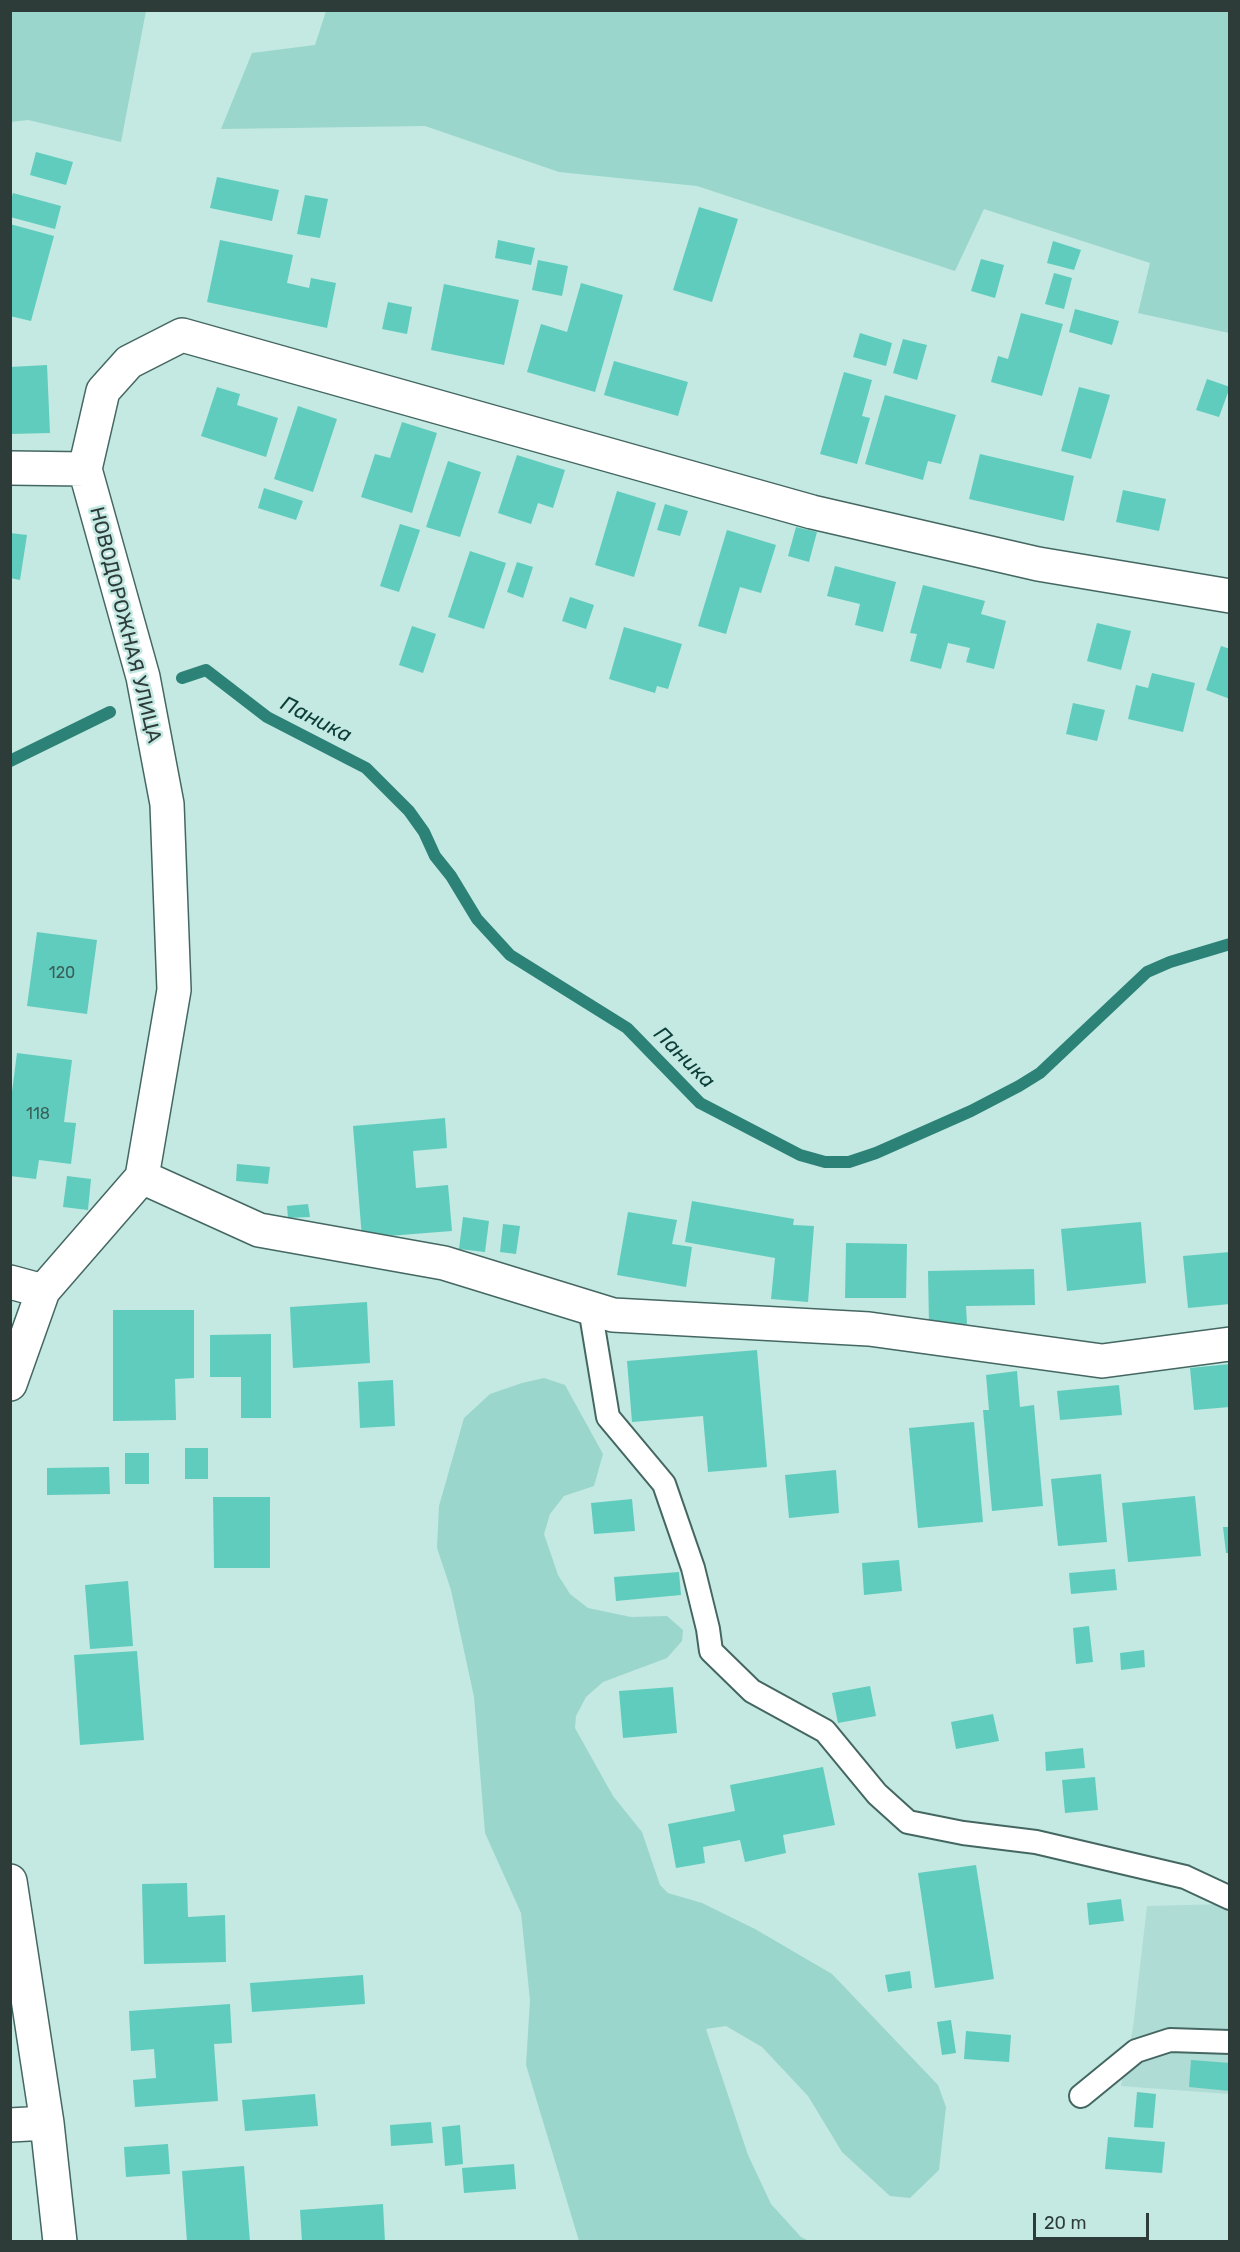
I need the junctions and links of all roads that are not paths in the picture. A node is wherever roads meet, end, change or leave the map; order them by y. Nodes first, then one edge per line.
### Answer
1 (10, 468) edge
2 (85, 469) junction
3 (1230, 596) edge
4 (142, 1177) junction
5 (10, 1282) edge
6 (43, 1291) junction
7 (590, 1308) junction
8 (1230, 1344) edge
9 (10, 1384) edge
10 (10, 1881) edge
11 (1230, 1898) edge
12 (1230, 2042) edge
13 (1081, 2096) dead end
14 (47, 2122) junction
15 (10, 2126) edge
16 (60, 2241) edge

1 - 2 street
2 - 3 street
2 - 4 street, НОВОДОРОЖНАЯ УЛИЦА
4 - 6 street
4 - 7 street
5 - 6 street
6 - 9 street
7 - 8 street
7 - 11 lane
10 - 14 street
12 - 13 lane
14 - 15 street
14 - 16 street

